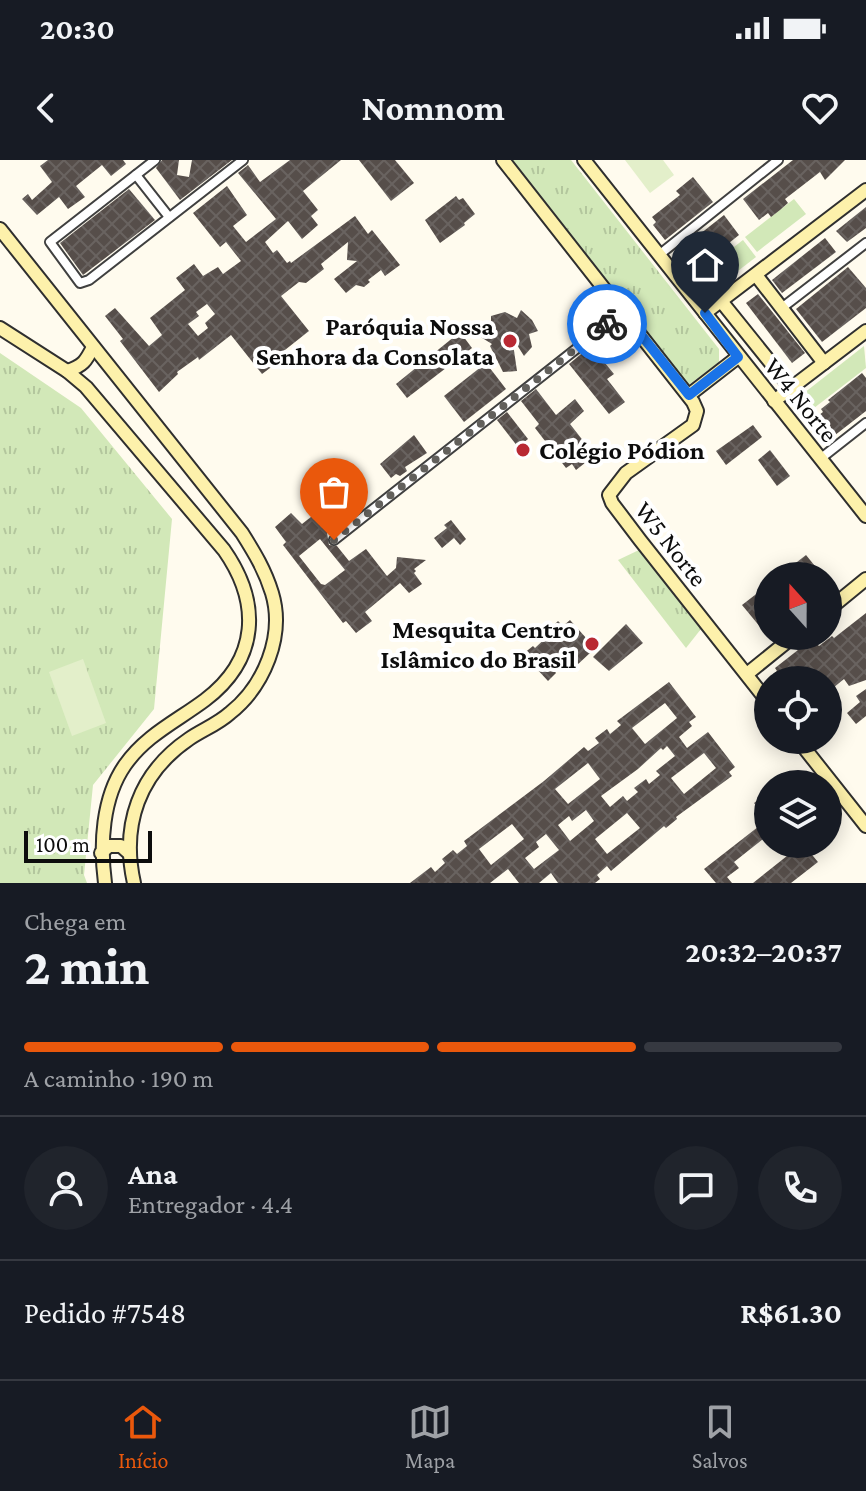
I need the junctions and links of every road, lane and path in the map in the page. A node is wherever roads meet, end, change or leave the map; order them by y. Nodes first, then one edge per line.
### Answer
1 (155, 160) edge
2 (243, 160) edge
3 (503, 160) edge
4 (584, 160) edge
5 (778, 160) edge
6 (136, 175) junction
7 (866, 190) edge
8 (169, 217) junction
9 (0, 229) edge
10 (866, 243) edge
11 (659, 255) junction
12 (756, 275) junction
13 (721, 301) junction
14 (783, 307) junction
15 (623, 312) junction
16 (705, 313) junction
17 (0, 328) edge
18 (866, 331) edge
19 (93, 347) junction
20 (738, 357) junction
21 (824, 363) junction
22 (67, 371) junction
23 (791, 388) junction
24 (689, 395) junction
25 (774, 401) junction
26 (866, 423) edge
27 (820, 459) junction
28 (866, 516) edge
29 (334, 540) dead end
30 (866, 579) edge
31 (842, 599) edge
32 (777, 650) edge
33 (747, 674) junction
34 (754, 683) edge
35 (809, 754) edge
36 (866, 826) edge
37 (105, 829) junction
38 (130, 830) junction
39 (101, 853) junction
40 (130, 854) junction
41 (105, 883) edge
42 (134, 883) edge

1 - 6 street
2 - 8 street
3 - 15 street
4 - 11 street, W4 Norte
5 - 11 street
6 - 8 street
6 - 8 street
7 - 12 street
9 - 19 street
10 - 14 street
11 - 16 street, W4 Norte
12 - 13 street
12 - 14 street
13 - 16 street
13 - 23 street
14 - 21 street
15 - 24 street
15 - 29 street
16 - 20 street, W4 Norte
17 - 22 street
18 - 21 street
19 - 22 street
19 - 38 street
20 - 24 street
20 - 25 street, W4 Norte
21 - 23 street
22 - 37 street
23 - 25 street
24 - 33 street, W5 Norte
25 - 27 street, W4 Norte
26 - 27 street
27 - 28 street, W4 Norte
30 - 31 street
32 - 33 street
33 - 34 street, W5 Norte
35 - 36 street
37 - 38 street
37 - 39 street
38 - 40 street
39 - 40 street
39 - 41 street
40 - 42 street

